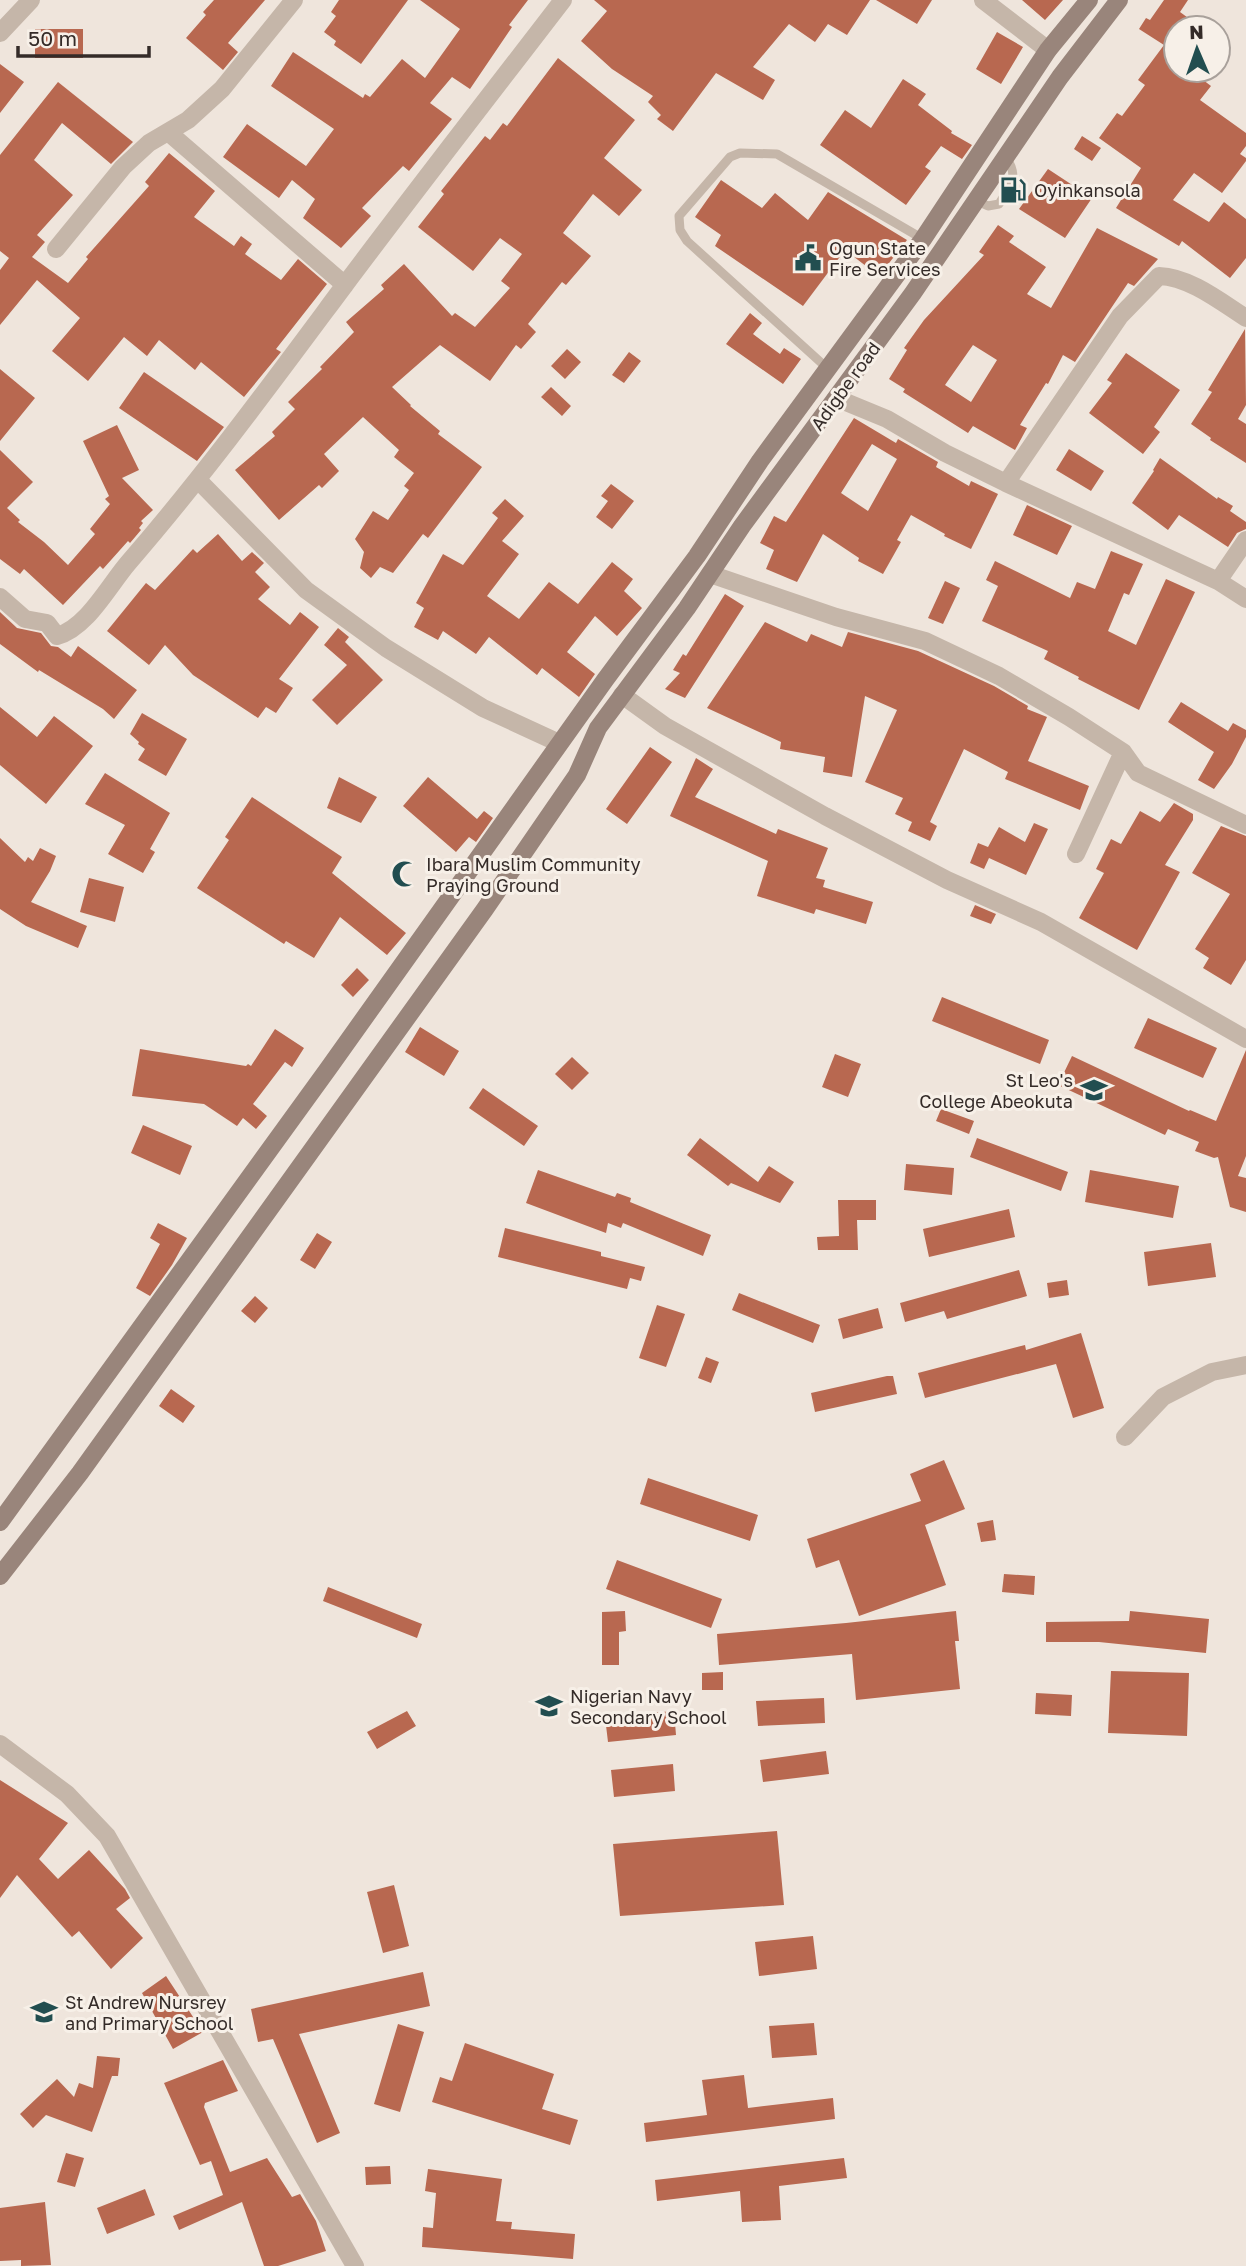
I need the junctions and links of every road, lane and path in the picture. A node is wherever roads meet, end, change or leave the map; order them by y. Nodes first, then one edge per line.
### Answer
1 (31, 0) edge
2 (563, 0) edge
3 (982, 0) edge
4 (1089, 0) edge
5 (1119, 0) edge
6 (290, 2) edge
7 (0, 33) edge
8 (1048, 50) junction
9 (168, 132) junction
10 (923, 239) junction
11 (55, 249) dead end
12 (345, 285) junction
13 (1246, 318) edge
14 (827, 368) junction
15 (836, 398) junction
16 (198, 480) junction
17 (1006, 482) junction
18 (1246, 540) edge
19 (710, 574) junction
20 (1218, 581) junction
21 (0, 597) edge
22 (1246, 599) edge
23 (622, 695) junction
24 (559, 743) junction
25 (1124, 752) junction
26 (1246, 825) edge
27 (1076, 854) dead end
28 (1246, 1039) edge
29 (1246, 1365) edge
30 (1125, 1437) dead end
31 (0, 1522) edge
32 (0, 1576) edge
33 (0, 1744) edge
34 (355, 2266) edge

1 - 7 street
2 - 12 street
3 - 8 street
4 - 8 main road, Adigbe road
5 - 15 main road, Adigbe road
6 - 9 street
8 - 10 main road, Adigbe road
9 - 11 street
9 - 12 street
10 - 14 main road, Adigbe road
10 - 14 lane
12 - 16 street
13 - 17 street
14 - 24 main road, Adigbe road
15 - 17 street
15 - 19 main road, Adigbe road
16 - 21 street
16 - 24 street
17 - 20 street
18 - 20 street
19 - 23 main road, Adigbe road
19 - 25 street
20 - 22 street
23 - 28 street
23 - 32 main road, Adigbe road
24 - 31 main road, Adigbe road
25 - 26 street
25 - 27 street
29 - 30 street
33 - 34 street

